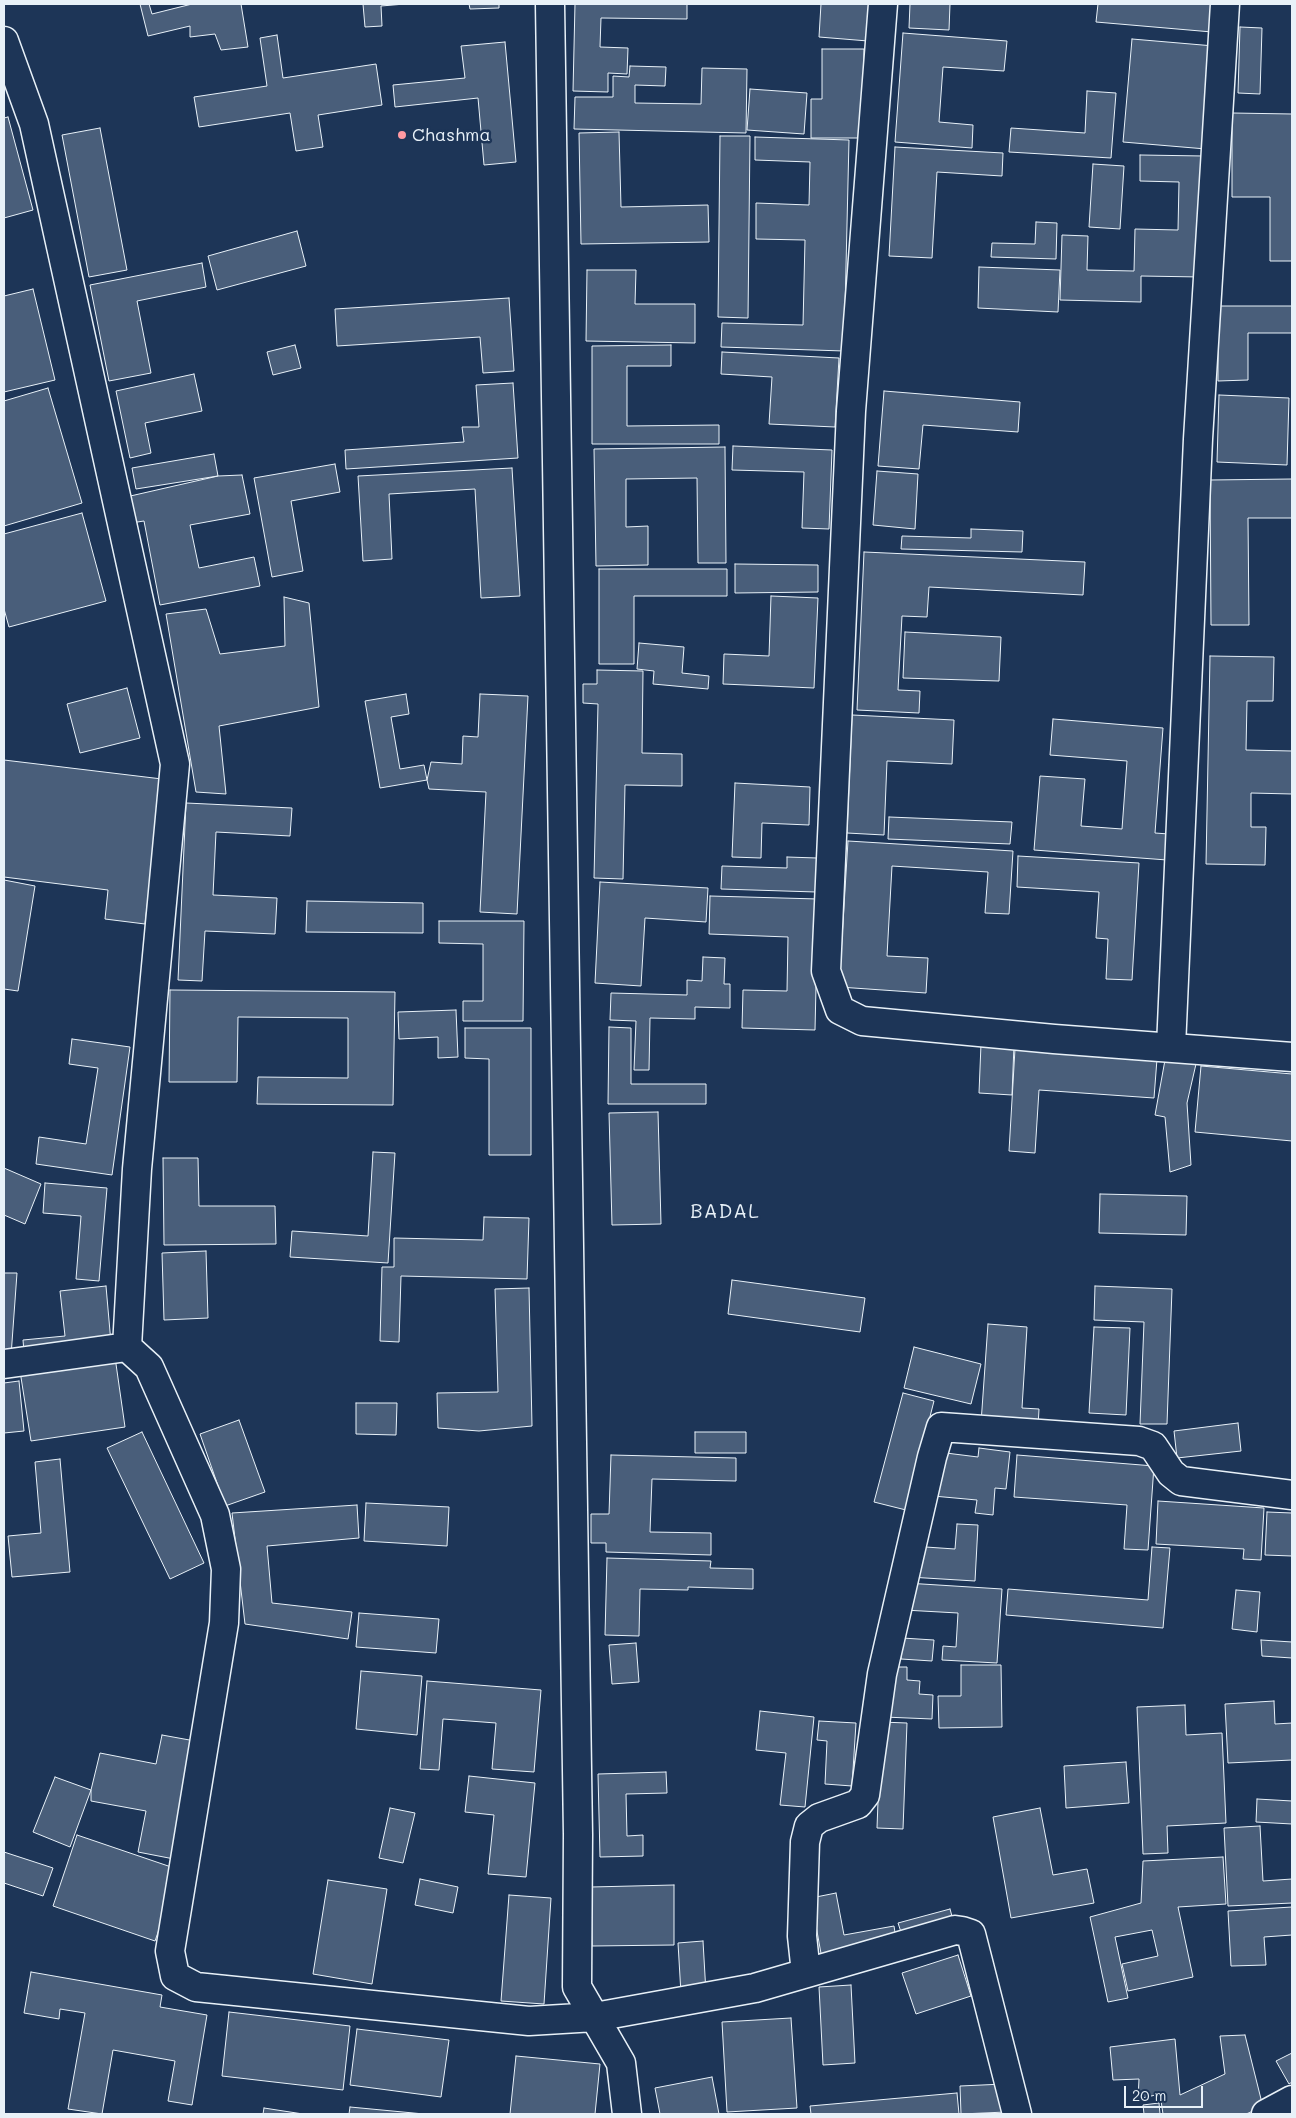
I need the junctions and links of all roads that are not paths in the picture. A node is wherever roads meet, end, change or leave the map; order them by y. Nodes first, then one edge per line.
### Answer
1 (550, 4) edge
2 (884, 4) edge
3 (1225, 4) edge
4 (4, 41) edge
5 (1171, 1047) junction
6 (1292, 1057) edge
7 (127, 1347) junction
8 (4, 1364) edge
9 (1292, 1495) edge
10 (806, 1973) junction
11 (595, 2017) junction
12 (1292, 2100) edge
13 (626, 2114) edge
14 (1017, 2114) edge
15 (1266, 2114) edge

1 - 11 street
2 - 5 street
3 - 5 street
4 - 7 street
5 - 6 street
7 - 8 street
7 - 11 street
9 - 10 street
10 - 11 street
10 - 14 street
11 - 13 street
12 - 15 street

